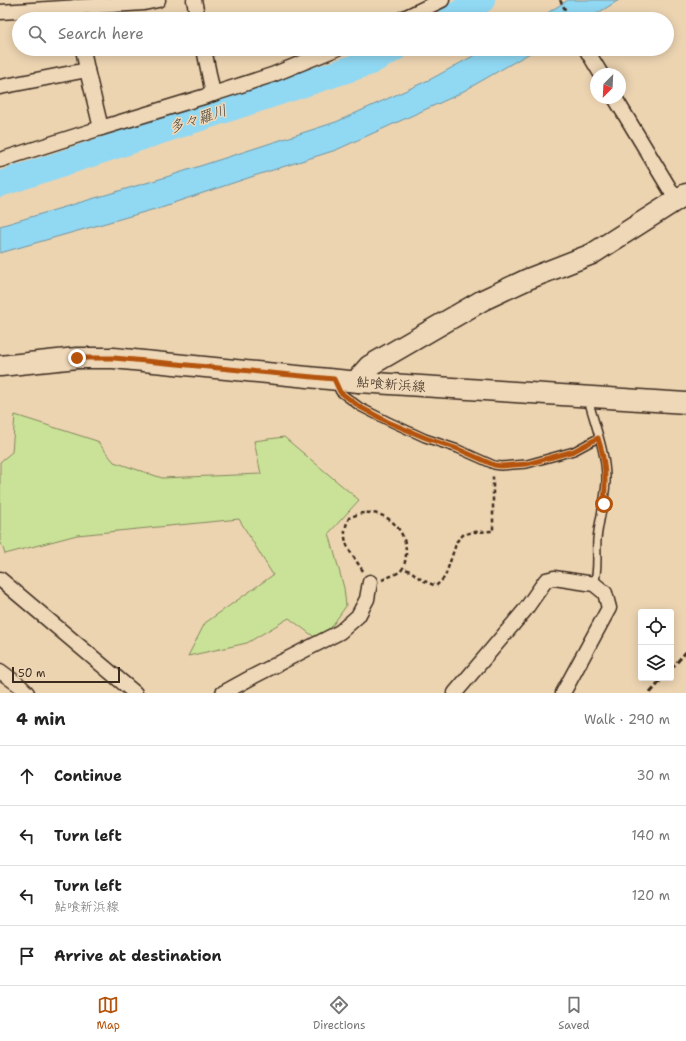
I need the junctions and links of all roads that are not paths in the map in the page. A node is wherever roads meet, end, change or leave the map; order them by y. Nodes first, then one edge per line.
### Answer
1 (158, 0) edge
2 (194, 0) edge
3 (442, 0) edge
4 (101, 3) edge
5 (0, 12) edge
6 (12, 12) edge
7 (78, 12) edge
8 (197, 12) edge
9 (417, 12) edge
10 (84, 56) edge
11 (205, 56) edge
12 (319, 56) edge
13 (590, 56) edge
14 (597, 68) edge
15 (87, 70) junction
16 (0, 87) edge
17 (213, 94) junction
18 (619, 104) edge
19 (101, 128) junction
20 (0, 160) edge
21 (682, 198) edge
22 (0, 366) edge
23 (334, 379) junction
24 (358, 382) junction
25 (587, 397) junction
26 (686, 403) edge
27 (598, 438) junction
28 (0, 579) edge
29 (370, 582) road end
30 (594, 584) junction
31 (0, 671) edge
32 (27, 693) edge
33 (136, 693) edge
34 (224, 693) edge
35 (455, 693) edge
36 (563, 693) edge

1 - 4 street
2 - 8 street
3 - 9 street
4 - 7 street
5 - 6 street
10 - 15 street
11 - 17 street
12 - 17 street
13 - 14 street
15 - 16 street
15 - 19 street
17 - 19 street
18 - 21 street
19 - 20 street
21 - 24 main road
22 - 23 main road, 鮎喰新浜線
23 - 24 main road, 鮎喰新浜線
23 - 27 lane
24 - 25 main road, 鮎喰新浜線
25 - 26 main road, 鮎喰新浜線
25 - 27 lane
27 - 30 lane
28 - 33 street
29 - 34 street
30 - 35 street
30 - 36 street
31 - 32 street

